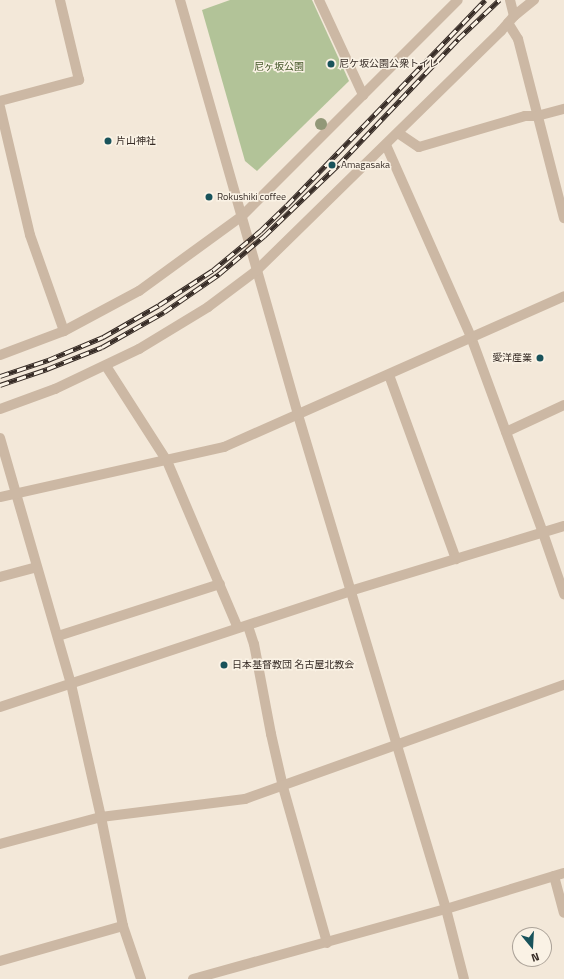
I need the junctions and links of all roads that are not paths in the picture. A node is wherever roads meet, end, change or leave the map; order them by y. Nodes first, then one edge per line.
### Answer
1 (60, 0) edge
2 (180, 0) edge
3 (319, 0) edge
4 (458, 0) edge
5 (510, 0) edge
6 (534, 0) edge
7 (511, 20) junction
8 (363, 95) junction
9 (0, 101) edge
10 (0, 107) edge
11 (564, 109) edge
12 (537, 116) junction
13 (398, 133) junction
14 (386, 145) junction
15 (242, 216) junction
16 (564, 218) edge
17 (256, 272) junction
18 (564, 296) edge
19 (64, 331) junction
20 (471, 337) junction
21 (0, 355) edge
22 (106, 366) junction
23 (389, 375) junction
24 (564, 405) edge
25 (0, 409) edge
26 (298, 415) junction
27 (506, 432) junction
28 (0, 438) edge
29 (167, 461) junction
30 (16, 493) junction
31 (0, 497) edge
32 (564, 526) edge
33 (543, 533) junction
34 (456, 559) junction
35 (36, 567) junction
36 (0, 577) edge
37 (220, 584) junction
38 (350, 592) junction
39 (564, 594) edge
40 (248, 626) junction
41 (238, 628) junction
42 (58, 636) junction
43 (71, 684) junction
44 (564, 685) edge
45 (0, 707) edge
46 (396, 747) junction
47 (283, 787) junction
48 (101, 817) junction
49 (0, 844) edge
50 (559, 875) edge
51 (446, 909) junction
52 (564, 913) edge
53 (122, 926) junction
54 (327, 943) junction
55 (0, 961) edge
56 (141, 979) edge
57 (194, 979) edge
58 (464, 979) edge

1 - 9 street
2 - 15 street
3 - 8 street
4 - 8 street
5 - 7 street
6 - 7 street
7 - 12 street
7 - 13 street
8 - 15 street
10 - 19 street
11 - 12 street
12 - 13 street
12 - 16 street
13 - 14 street
14 - 17 street
14 - 20 street
15 - 17 street
15 - 19 street
17 - 22 street
17 - 26 street
18 - 20 street
19 - 21 street
20 - 23 street
20 - 27 street
22 - 25 street
22 - 29 street
23 - 26 street
23 - 34 street
24 - 27 street
26 - 29 street
26 - 38 street
27 - 33 street
28 - 30 street
29 - 30 street
29 - 37 street
30 - 31 street
30 - 35 street
32 - 33 street
33 - 34 street
33 - 39 street
34 - 38 street
35 - 36 street
35 - 42 street
37 - 41 street
37 - 42 street
38 - 40 street
38 - 46 street
40 - 41 street
40 - 47 street
41 - 43 street
42 - 43 street
43 - 45 street
43 - 48 street
44 - 46 street
46 - 47 street
46 - 51 street
47 - 48 street
47 - 54 street
48 - 49 street
48 - 53 street
50 - 51 street
50 - 52 street
51 - 54 street
51 - 58 street
53 - 55 street
53 - 56 street
54 - 57 street

